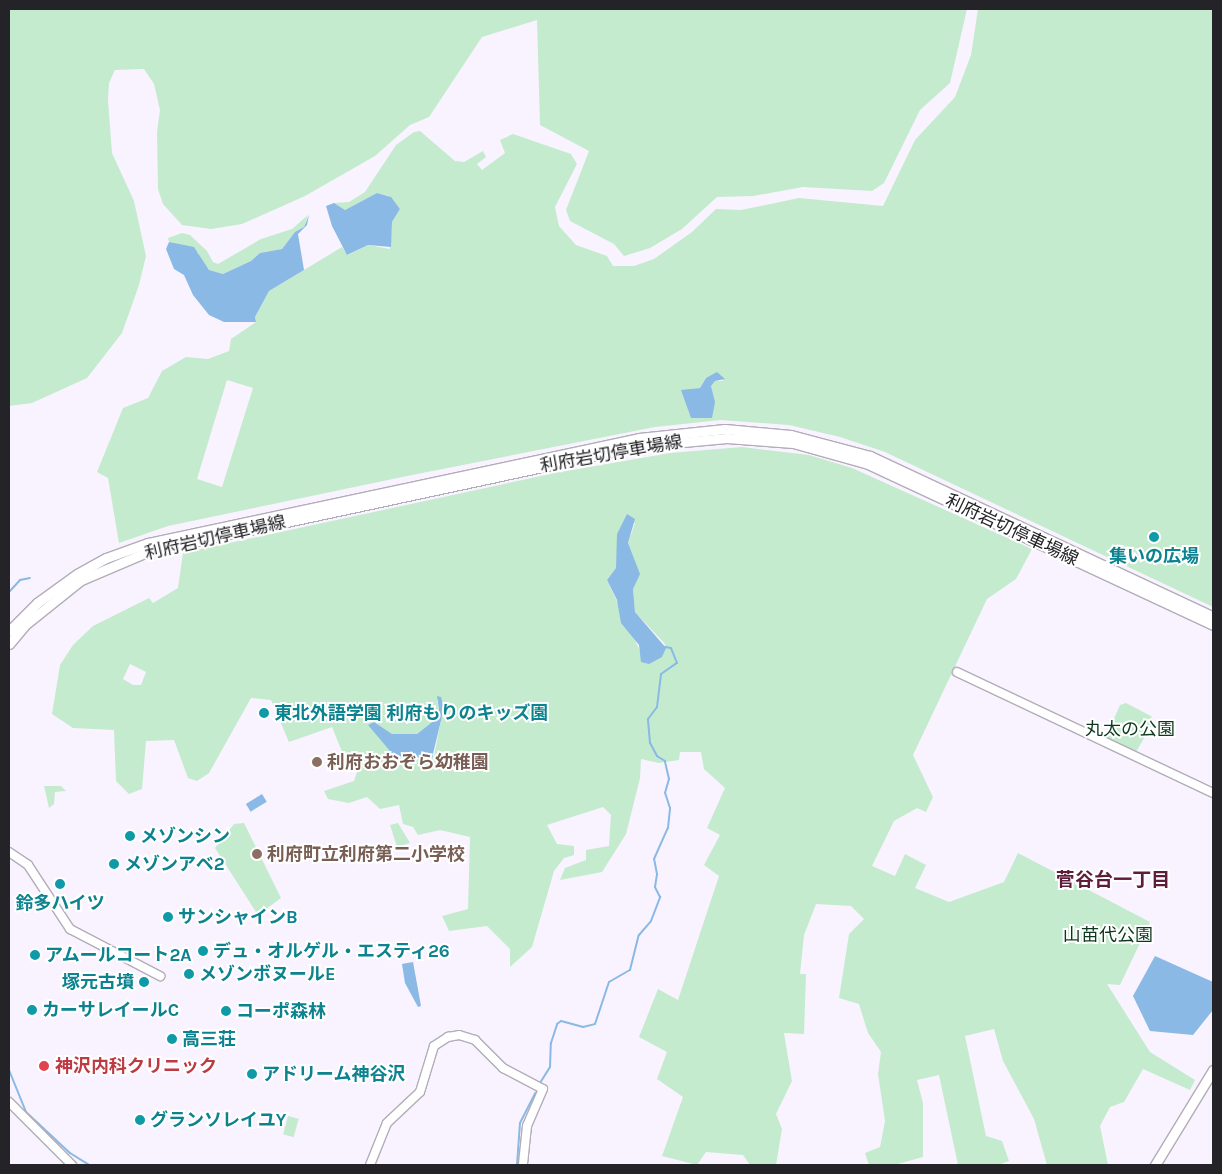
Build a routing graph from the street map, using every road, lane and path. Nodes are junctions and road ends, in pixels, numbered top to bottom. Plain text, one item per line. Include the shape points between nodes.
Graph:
1 (1213, 617) edge
2 (1213, 625) edge
3 (9, 631) edge
4 (9, 644) edge
5 (957, 672) dead end
6 (1213, 793) edge
7 (9, 852) edge
8 (160, 976) dead end
9 (1213, 1070) edge
10 (9, 1102) edge
11 (72, 1165) edge
12 (370, 1165) edge
13 (523, 1165) edge
14 (1155, 1165) edge

1 - 3 main road, 利府岩切停車場線 via 870,456 791,435 725,429 639,438 148,543 106,558 77,574 37,603
2 - 4 main road, 利府岩切停車場線 via 868,464 792,443 727,438 664,442 592,456 147,552 81,580 31,619
5 - 6 street
7 - 8 street via 28,865 70,929
9 - 14 main road
10 - 11 street
12 - 13 street via 387,1123 420,1092 434,1046 448,1037 459,1035 475,1040 503,1068 543,1089 527,1126

